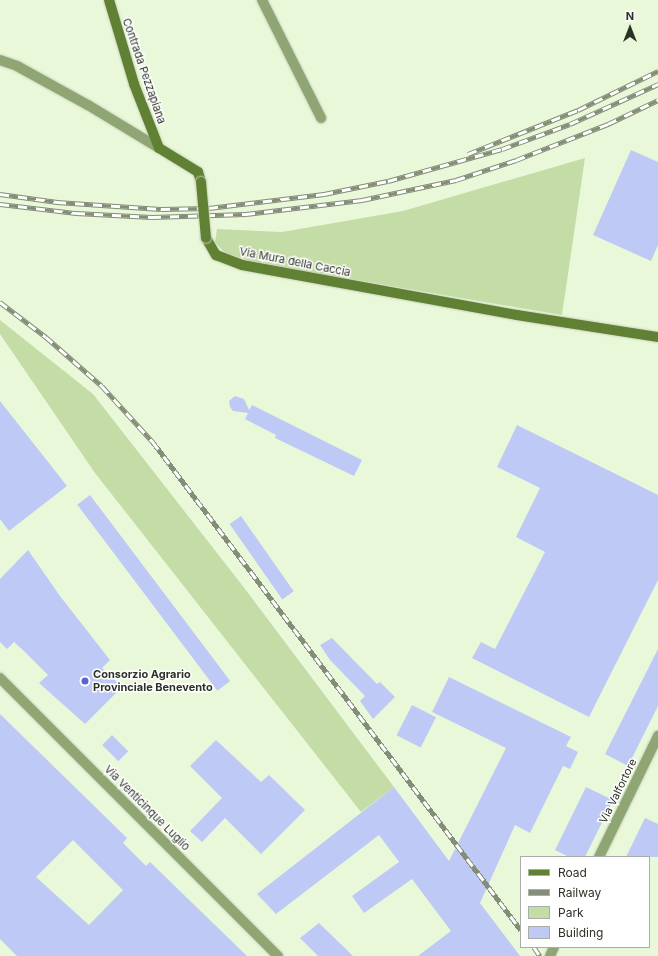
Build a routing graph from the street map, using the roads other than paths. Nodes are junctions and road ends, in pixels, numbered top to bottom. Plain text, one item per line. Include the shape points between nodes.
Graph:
1 (109, 0) edge
2 (262, 0) edge
3 (0, 60) edge
4 (321, 118) dead end
5 (159, 148) junction
6 (656, 337) edge
7 (0, 678) edge
8 (658, 736) edge
9 (599, 856) edge
10 (278, 956) edge

1 - 5 main road, Contrada Pezzapiana via 134,84
2 - 4 street
3 - 5 street, Via Mura della Caccia via 17,66 88,105
5 - 6 main road, Via Mura della Caccia, bridge via 198,172 206,238 216,255 242,265 517,315
7 - 10 street, Via Venticinque Luglio
8 - 9 street, Via Valfortore

